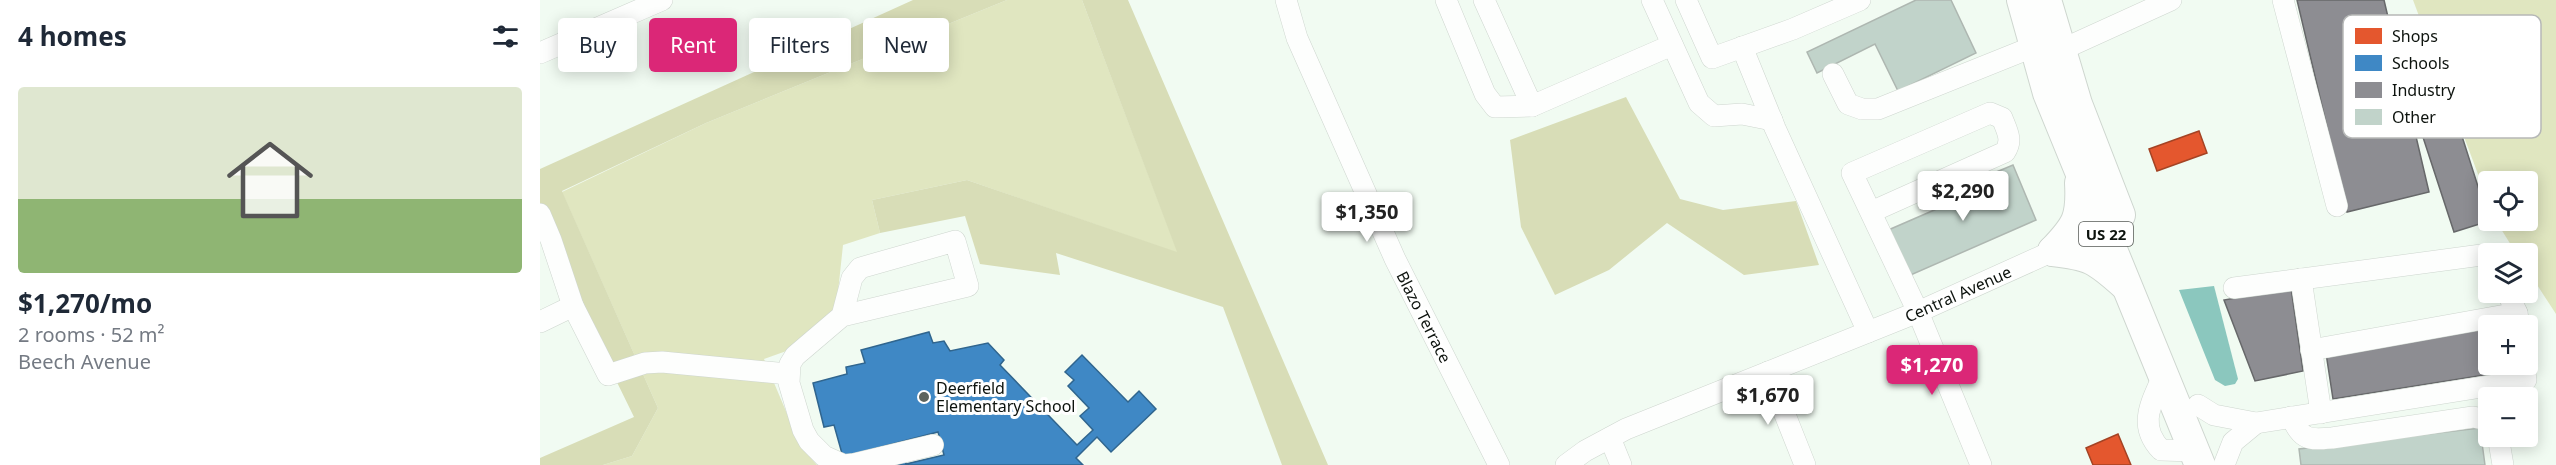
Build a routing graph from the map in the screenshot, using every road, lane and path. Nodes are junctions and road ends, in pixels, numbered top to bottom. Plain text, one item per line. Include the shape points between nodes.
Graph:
1 (662, 0) edge
2 (1286, 0) edge
3 (1446, 0) edge
4 (1484, 0) edge
5 (1652, 0) edge
6 (1686, 0) edge
7 (1860, 0) edge
8 (2022, 0) edge
9 (2046, 0) edge
10 (2172, 0) edge
11 (2283, 0) edge
12 (1672, 45) junction
13 (1742, 47) junction
14 (2048, 48) junction
15 (540, 53) edge
16 (1833, 74) dead end
17 (1532, 106) junction
18 (1772, 120) junction
19 (2080, 171) junction
20 (2337, 206) dead end
21 (1871, 212) junction
22 (540, 214) edge
23 (2053, 251) junction
24 (2478, 255) edge
25 (2301, 279) junction
26 (2127, 286) junction
27 (2234, 288) dead end
28 (573, 306) junction
29 (1918, 312) junction
30 (843, 316) junction
31 (540, 322) edge
32 (2478, 325) edge
33 (1868, 332) junction
34 (2311, 350) junction
35 (1768, 372) junction
36 (788, 374) junction
37 (2525, 375) edge
38 (2198, 405) junction
39 (2320, 412) junction
40 (2291, 417) junction
41 (2478, 418) edge
42 (2256, 423) junction
43 (1610, 438) junction
44 (933, 445) dead end
45 (2500, 447) edge
46 (2197, 458) edge
47 (1499, 465) edge
48 (1566, 465) edge
49 (1621, 465) edge
50 (1805, 465) edge
51 (1981, 465) edge
52 (2223, 465) edge
53 (2503, 465) edge

1 - 15 street
2 - 47 street, Blazo Terrace via 1297,38 1395,259
3 - 17 street via 1485,94 1495,107
4 - 17 street
5 - 12 street
6 - 13 street via 1712,58
7 - 13 street
8 - 14 highway, US 22
9 - 14 highway, US 22
10 - 14 street
11 - 20 street
12 - 17 street
12 - 18 street via 1699,103 1714,116 1742,114
13 - 18 street
14 - 16 street via 1878,109 1848,104
14 - 19 highway, US 22 via 2048,93
14 - 38 highway, US 22 via 2077,104
18 - 33 street
19 - 23 highway via 2080,214 2072,231
19 - 26 highway, US 22
21 - 21 street via 2005,152 2010,138 2002,118 1990,113 1852,173
21 - 29 street
22 - 28 street
23 - 26 highway via 2094,259
23 - 29 street, Central Avenue
24 - 25 street
25 - 27 street
25 - 34 street
26 - 46 highway, US 22
28 - 31 street
28 - 36 street via 608,375 645,363 662,362
29 - 33 street, Central Avenue
29 - 51 street
30 - 30 street via 968,286 955,241 860,268 852,278
30 - 36 street via 795,356
32 - 34 street
33 - 35 street, Central Avenue
34 - 39 street
35 - 43 street, Central Avenue
35 - 50 street
36 - 44 street via 803,430 817,449 834,461 854,464
37 - 39 street via 2526,380
38 - 42 street via 2214,415
38 - 52 highway, US 22
39 - 40 street
40 - 41 street via 2300,434 2312,440
40 - 42 street
42 - 52 street via 2233,442
43 - 48 street, Central Avenue
43 - 49 street
45 - 53 street

